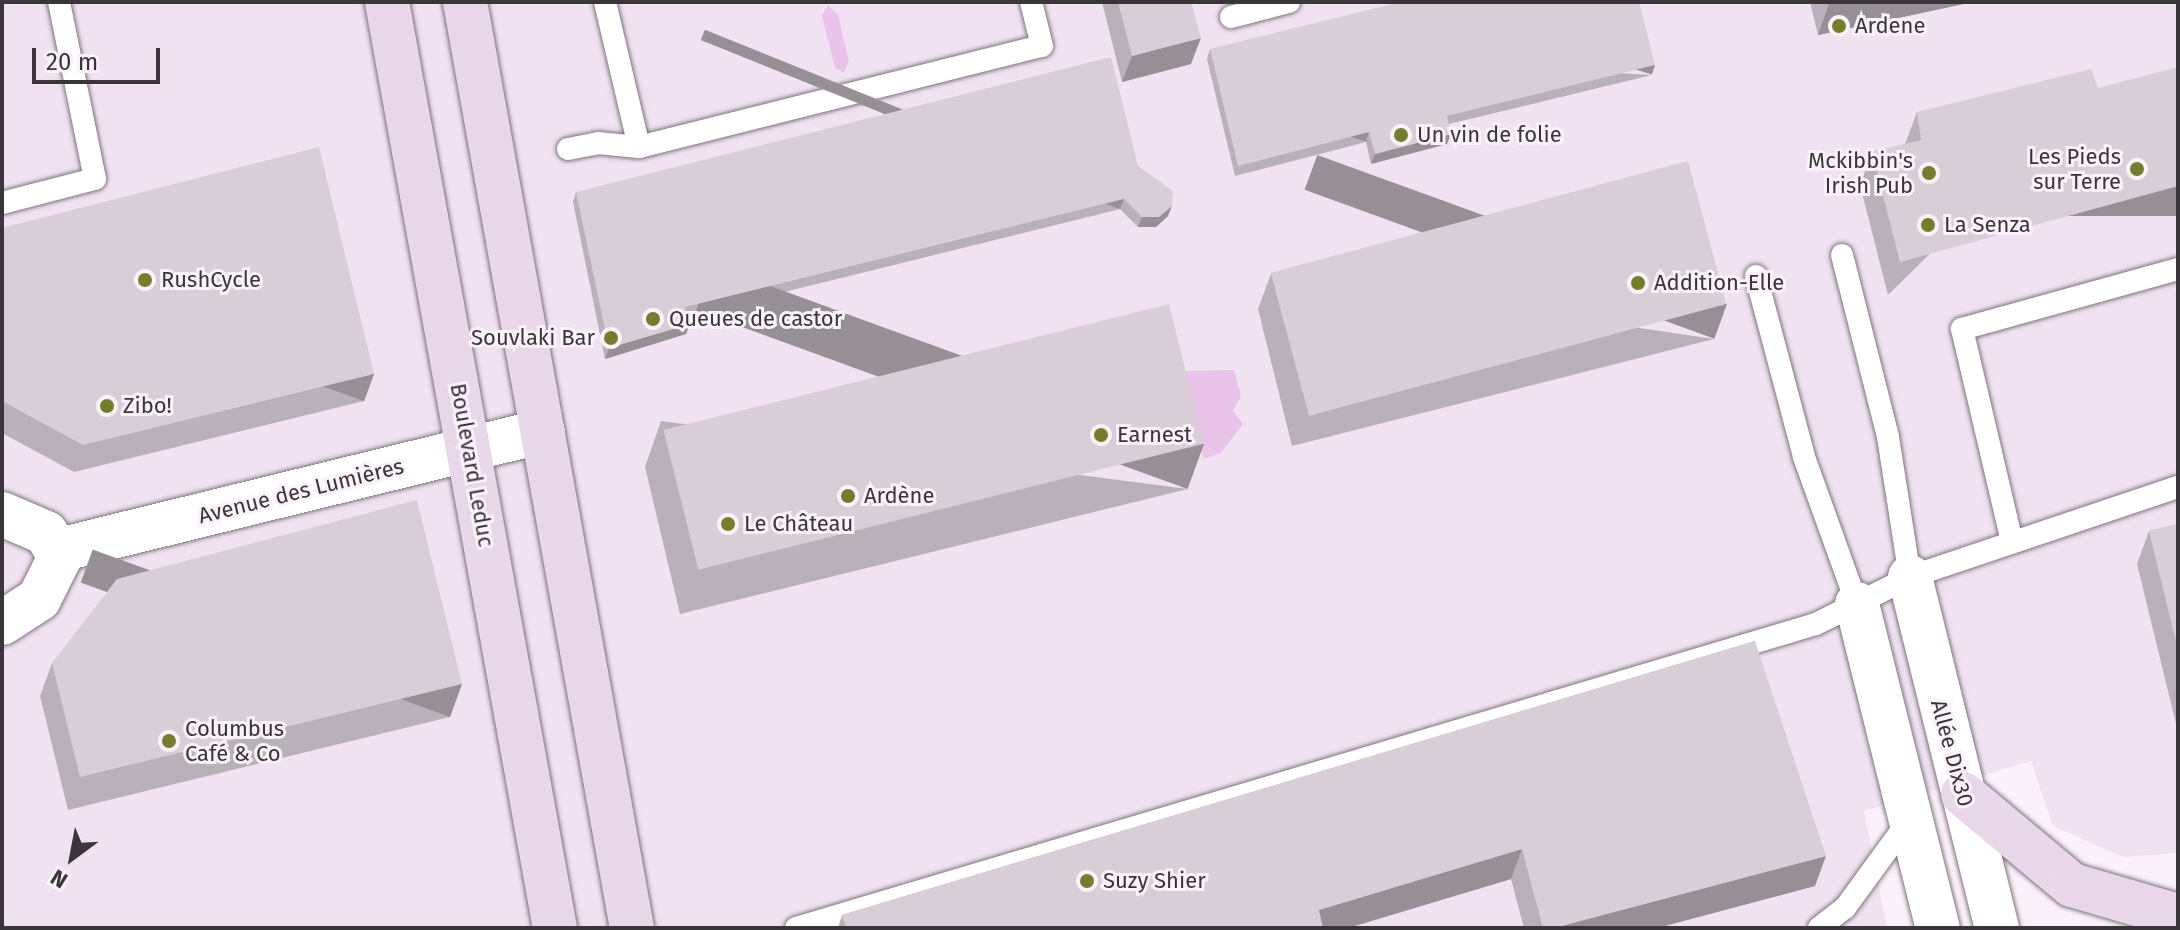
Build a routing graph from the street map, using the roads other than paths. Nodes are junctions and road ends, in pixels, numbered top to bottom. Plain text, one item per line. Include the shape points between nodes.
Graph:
1 (59, 2) edge
2 (387, 2) edge
3 (465, 2) edge
4 (605, 2) edge
5 (1031, 2) edge
6 (1289, 2) edge
7 (1231, 17) dead end
8 (639, 147) junction
9 (568, 149) dead end
10 (2, 203) edge
11 (1842, 255) dead end
12 (2178, 269) edge
13 (1756, 276) dead end
14 (543, 431) junction
15 (469, 449) junction
16 (2178, 487) edge
17 (2, 514) edge
18 (2012, 542) junction
19 (59, 550) junction
20 (1910, 577) junction
21 (1857, 604) junction
22 (2, 623) edge
23 (1963, 794) junction
24 (1910, 819) junction
25 (2178, 916) edge
26 (555, 928) edge
27 (632, 928) edge
28 (796, 928) edge
29 (1819, 928) edge
30 (1938, 928) edge
31 (1997, 928) edge

1 - 10 lane via 95,179
2 - 15 street, Boulevard Leduc
3 - 14 street
4 - 8 lane
5 - 8 lane via 1042,46
6 - 7 lane
8 - 9 lane via 598,143
11 - 20 lane via 1888,437
12 - 18 lane via 1962,329
13 - 21 lane via 1804,457
14 - 15 street, Avenue des Lumières
14 - 27 street
15 - 19 street, Avenue des Lumières
15 - 26 street, Boulevard Leduc
16 - 18 lane
17 - 19 street via 35,525
18 - 20 lane
19 - 22 street via 39,599
20 - 21 lane
20 - 23 street, Allée Dix30
21 - 24 street
21 - 28 lane via 1816,624
23 - 25 street via 2072,885
23 - 31 street, Allée Dix30
24 - 29 lane via 1845,908
24 - 30 street

